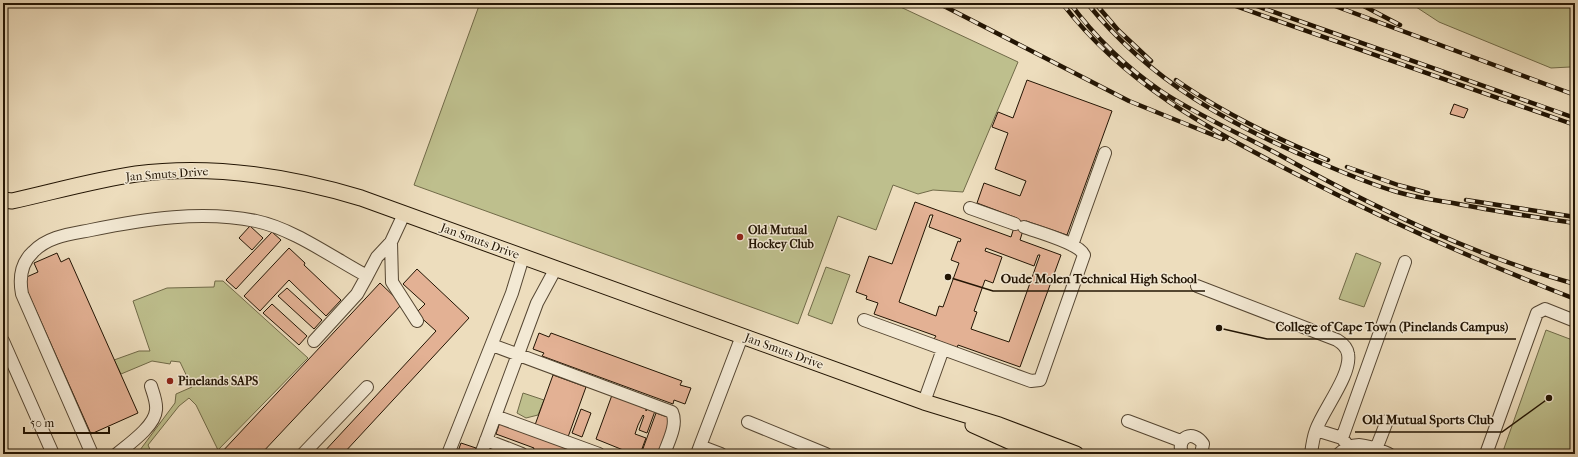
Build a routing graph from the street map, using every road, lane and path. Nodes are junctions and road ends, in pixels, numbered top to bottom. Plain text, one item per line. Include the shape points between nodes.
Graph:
1 (1105, 153) dead end
2 (6, 204) edge
3 (970, 208) dead end
4 (404, 214) junction
5 (391, 242) junction
6 (1072, 245) junction
7 (523, 256) junction
8 (1405, 262) dead end
9 (556, 268) junction
10 (367, 276) junction
11 (1197, 286) dead end
12 (864, 320) dead end
13 (417, 321) dead end
14 (1575, 321) edge
15 (742, 336) junction
16 (3, 341) edge
17 (314, 342) dead end
18 (492, 345) junction
19 (943, 349) junction
20 (519, 355) junction
21 (7, 360) edge
22 (151, 386) dead end
23 (367, 387) dead end
24 (928, 404) junction
25 (495, 416) junction
26 (748, 422) dead end
27 (1128, 422) dead end
28 (1387, 422) dead end
29 (1316, 430) junction
30 (486, 440) junction
31 (1181, 441) junction
32 (1343, 446) edge
33 (1376, 449) junction
34 (698, 450) edge
35 (1206, 453) edge
36 (53, 454) edge
37 (92, 454) edge
38 (117, 454) edge
39 (303, 454) edge
40 (448, 454) edge
41 (481, 454) edge
42 (522, 454) edge
43 (599, 454) edge
44 (664, 454) edge
45 (721, 454) edge
46 (826, 454) edge
47 (1038, 454) edge
48 (1076, 454) edge
49 (1182, 454) edge
50 (1311, 454) edge
51 (1389, 454) edge
52 (1486, 454) edge

1 - 6 street
2 - 4 main road, Jan Smuts Drive via 138,174 218,171 305,182
3 - 6 street
4 - 5 street
4 - 7 main road, Jan Smuts Drive
5 - 10 street via 377,258
5 - 13 street via 392,282
6 - 19 street via 1082,251 1084,259 1040,380 1031,381
7 - 9 main road, Jan Smuts Drive
7 - 18 street
8 - 32 street
9 - 15 main road, Jan Smuts Drive
9 - 20 street via 537,303
10 - 17 street via 357,294
10 - 37 street via 275,227 232,218 170,217 135,221 61,236 44,243 24,264 20,278 22,294
11 - 29 street via 1337,340 1344,345 1348,353 1344,374
12 - 19 street
14 - 52 street via 1545,309 1537,313
15 - 24 main road, Jan Smuts Drive
15 - 34 street
16 - 21 street
18 - 20 street
18 - 40 street
19 - 24 street
20 - 25 street
20 - 44 street via 672,412 674,424
21 - 36 street
22 - 38 street via 156,405 150,425
23 - 39 street
24 - 47 main road, Jan Smuts Drive
24 - 48 main road, Jan Smuts Drive via 999,425
25 - 30 street
25 - 43 street
26 - 46 street
27 - 31 street
28 - 33 street
29 - 32 street
29 - 50 street
30 - 41 street
30 - 42 street
31 - 35 street via 1186,437 1199,438
31 - 49 street
32 - 33 street via 1360,444
33 - 51 street
34 - 45 street

